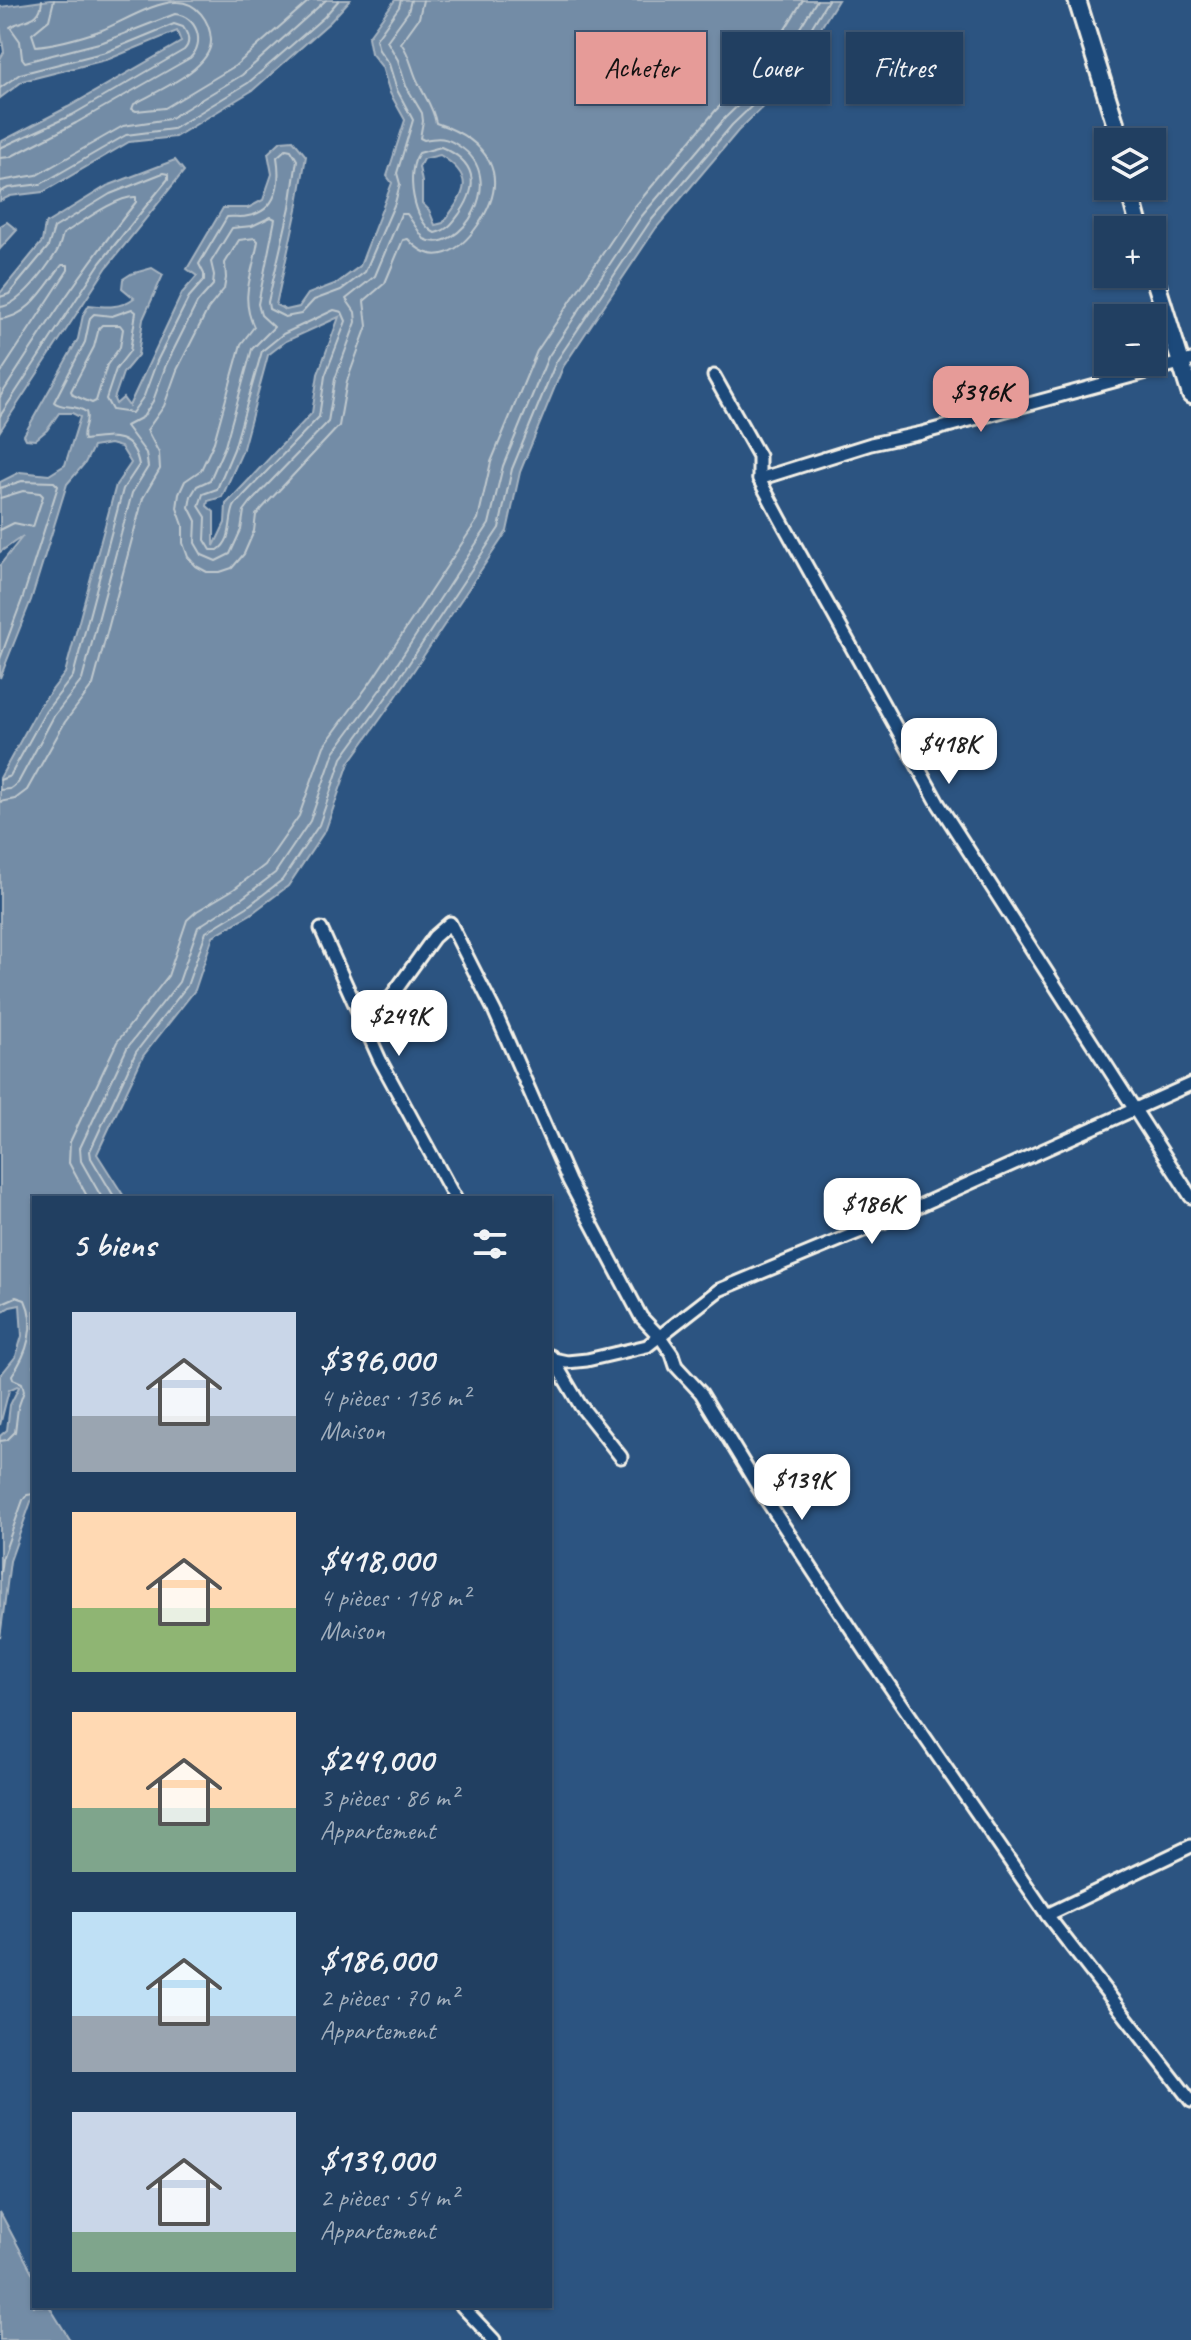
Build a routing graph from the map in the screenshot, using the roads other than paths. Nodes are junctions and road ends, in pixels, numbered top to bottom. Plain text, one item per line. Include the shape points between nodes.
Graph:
1 (1077, 0) edge
2 (1117, 128) edge
3 (1159, 288) edge
4 (1186, 362) edge
5 (714, 376) dead end
6 (1191, 395) edge
7 (759, 479) junction
8 (321, 929) dead end
9 (367, 1030) junction
10 (1191, 1084) edge
11 (1134, 1110) junction
12 (454, 1196) edge
13 (1191, 1197) edge
14 (661, 1338) junction
15 (552, 1357) edge
16 (552, 1359) edge
17 (621, 1457) dead end
18 (1191, 1846) edge
19 (1047, 1915) junction
20 (1191, 2101) edge
21 (464, 2308) edge
22 (494, 2340) edge

1 - 2 street
3 - 4 street
4 - 6 street
4 - 7 street via 895,437
5 - 7 street via 759,456
7 - 11 street via 938,803
8 - 9 street
9 - 12 street
9 - 14 street via 434,937 450,923 571,1185 639,1313
10 - 11 street
11 - 13 street
11 - 14 street via 719,1290
14 - 15 street via 601,1358 572,1362
14 - 19 street
16 - 17 street
18 - 19 street
19 - 20 street
21 - 22 street

